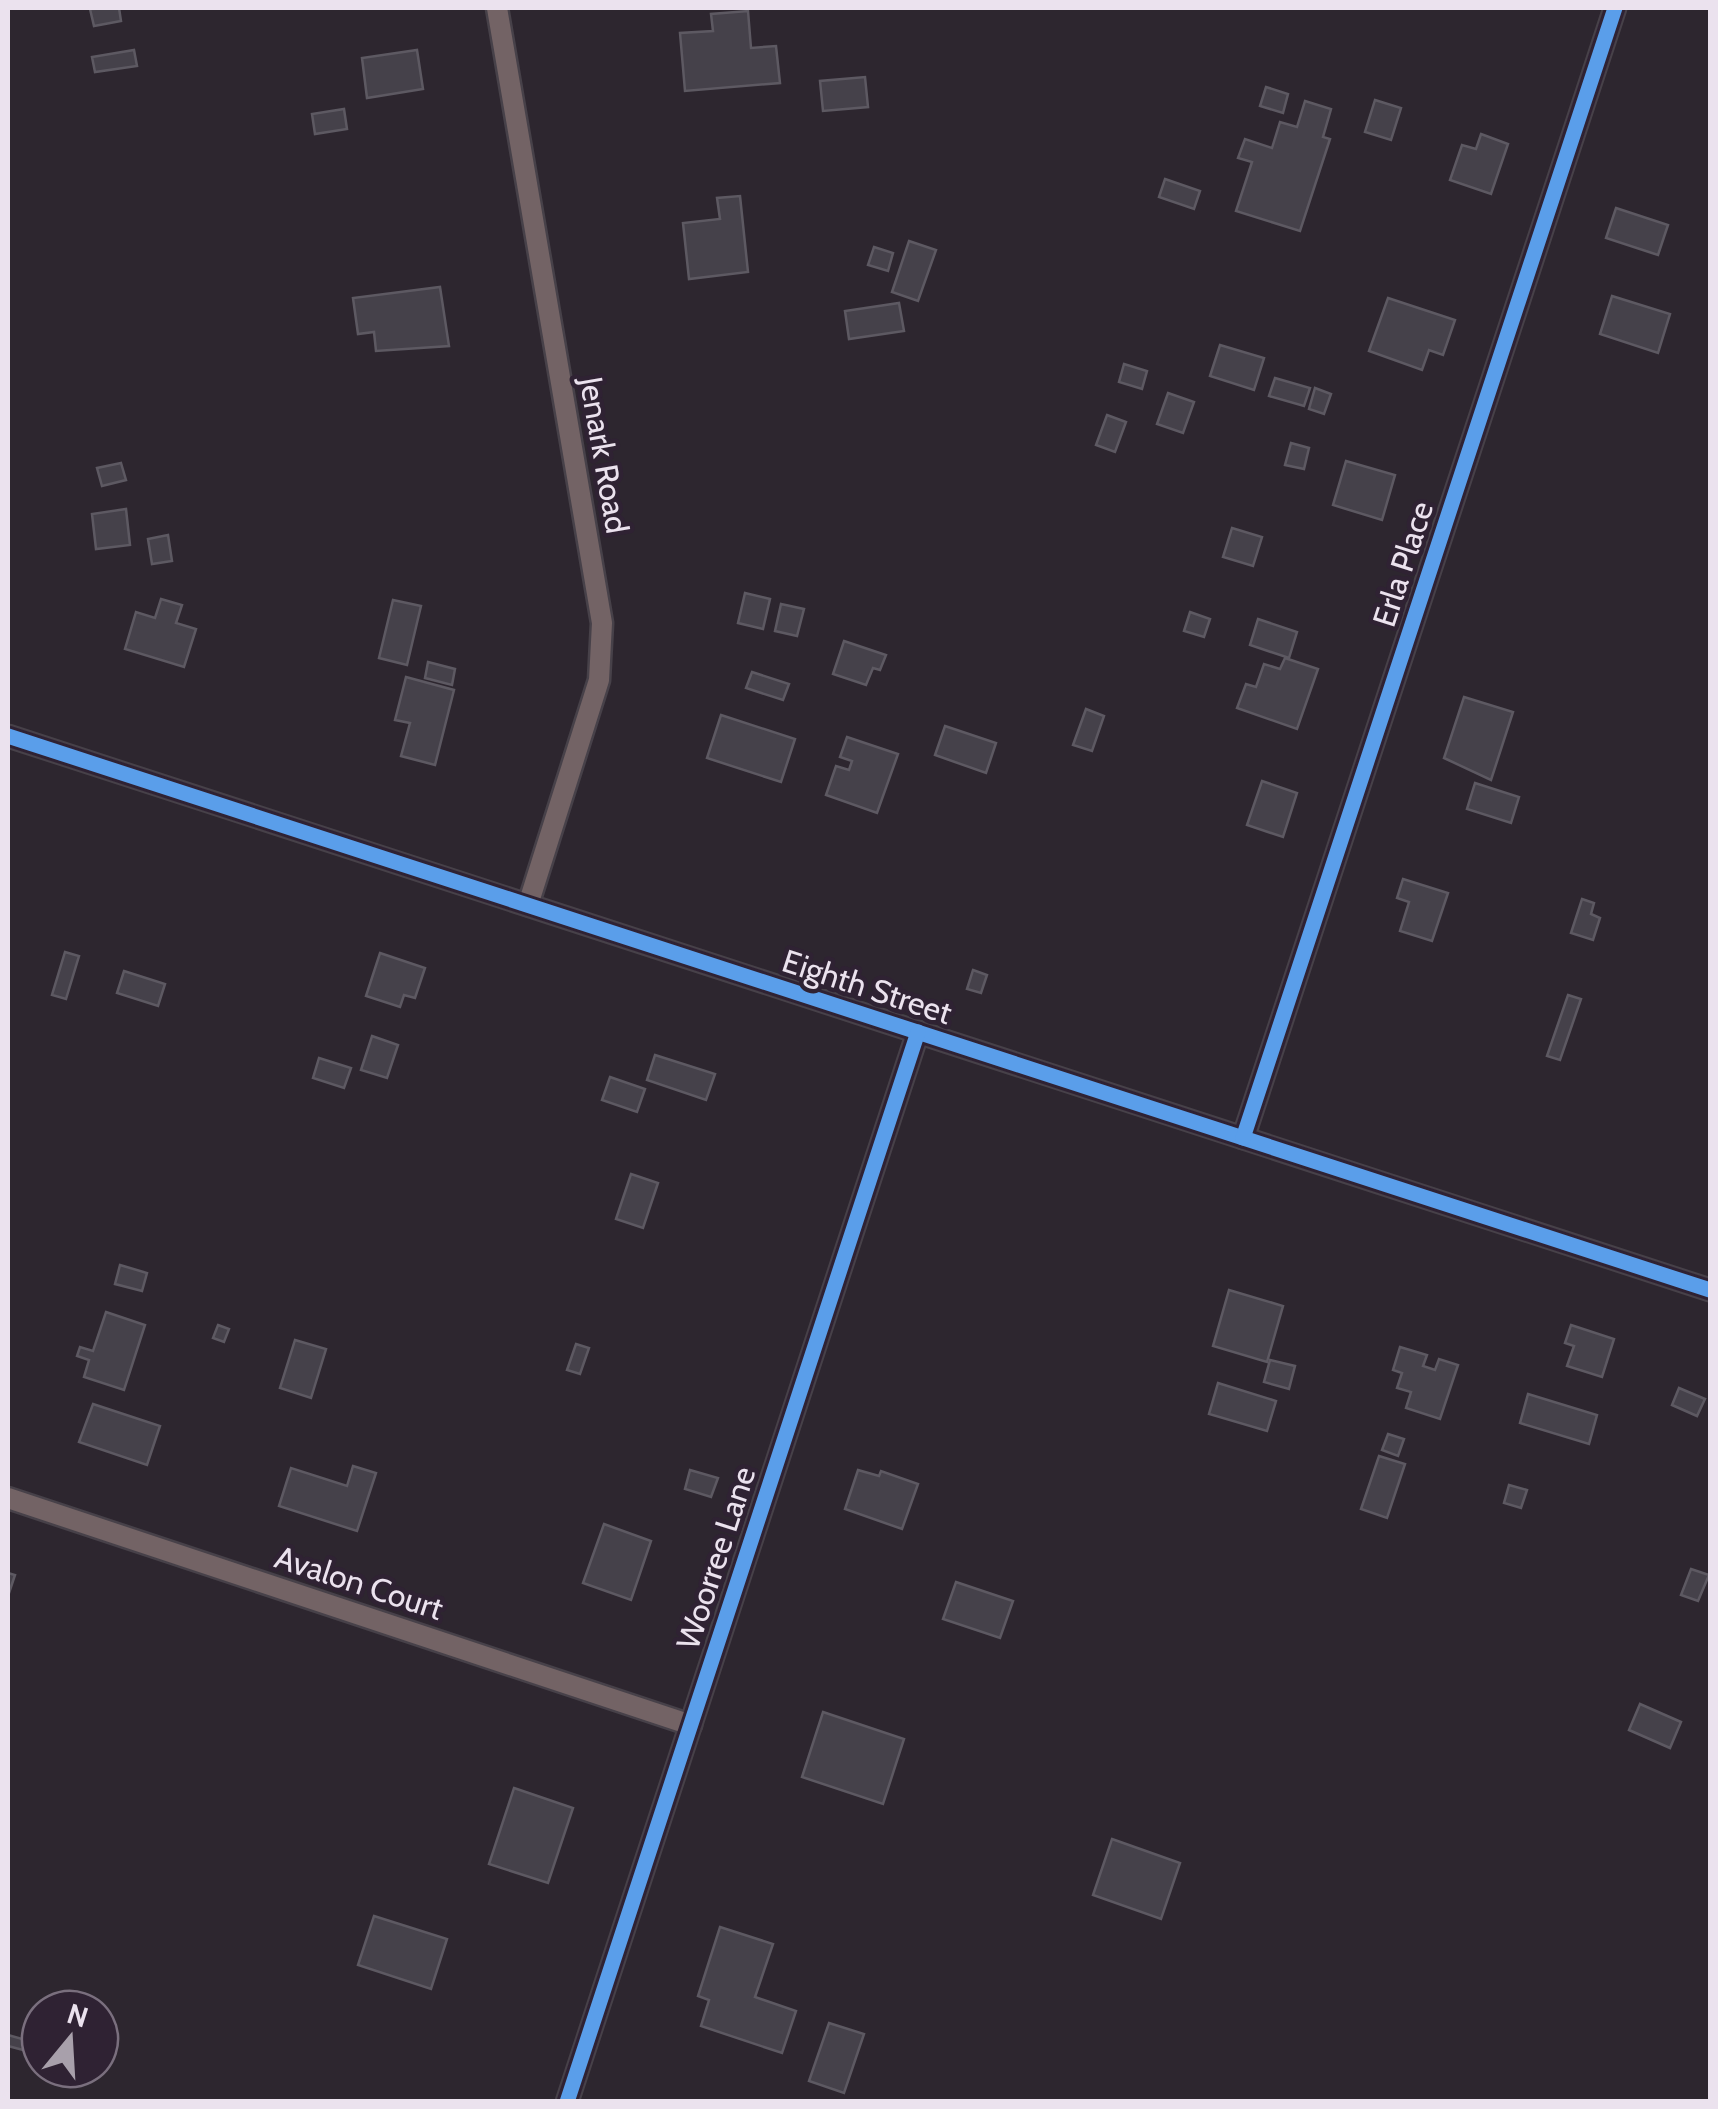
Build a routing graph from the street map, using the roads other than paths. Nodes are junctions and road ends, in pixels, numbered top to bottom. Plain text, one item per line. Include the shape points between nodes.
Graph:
1 (497, 8) edge
2 (1615, 8) edge
3 (8, 736) edge
4 (528, 905) junction
5 (918, 1032) junction
6 (1243, 1138) junction
7 (1710, 1290) edge
8 (8, 1498) edge
9 (691, 1724) junction
10 (568, 2102) edge

1 - 4 street, Jenark Road via 602,623 599,680
2 - 6 street, Erla Place
3 - 4 street, Eighth Street
4 - 5 street, Eighth Street
5 - 6 street, Eighth Street
5 - 9 street, Woorree Lane
6 - 7 street, Eighth Street
8 - 9 street, Avalon Court
9 - 10 street, Woorree Lane

